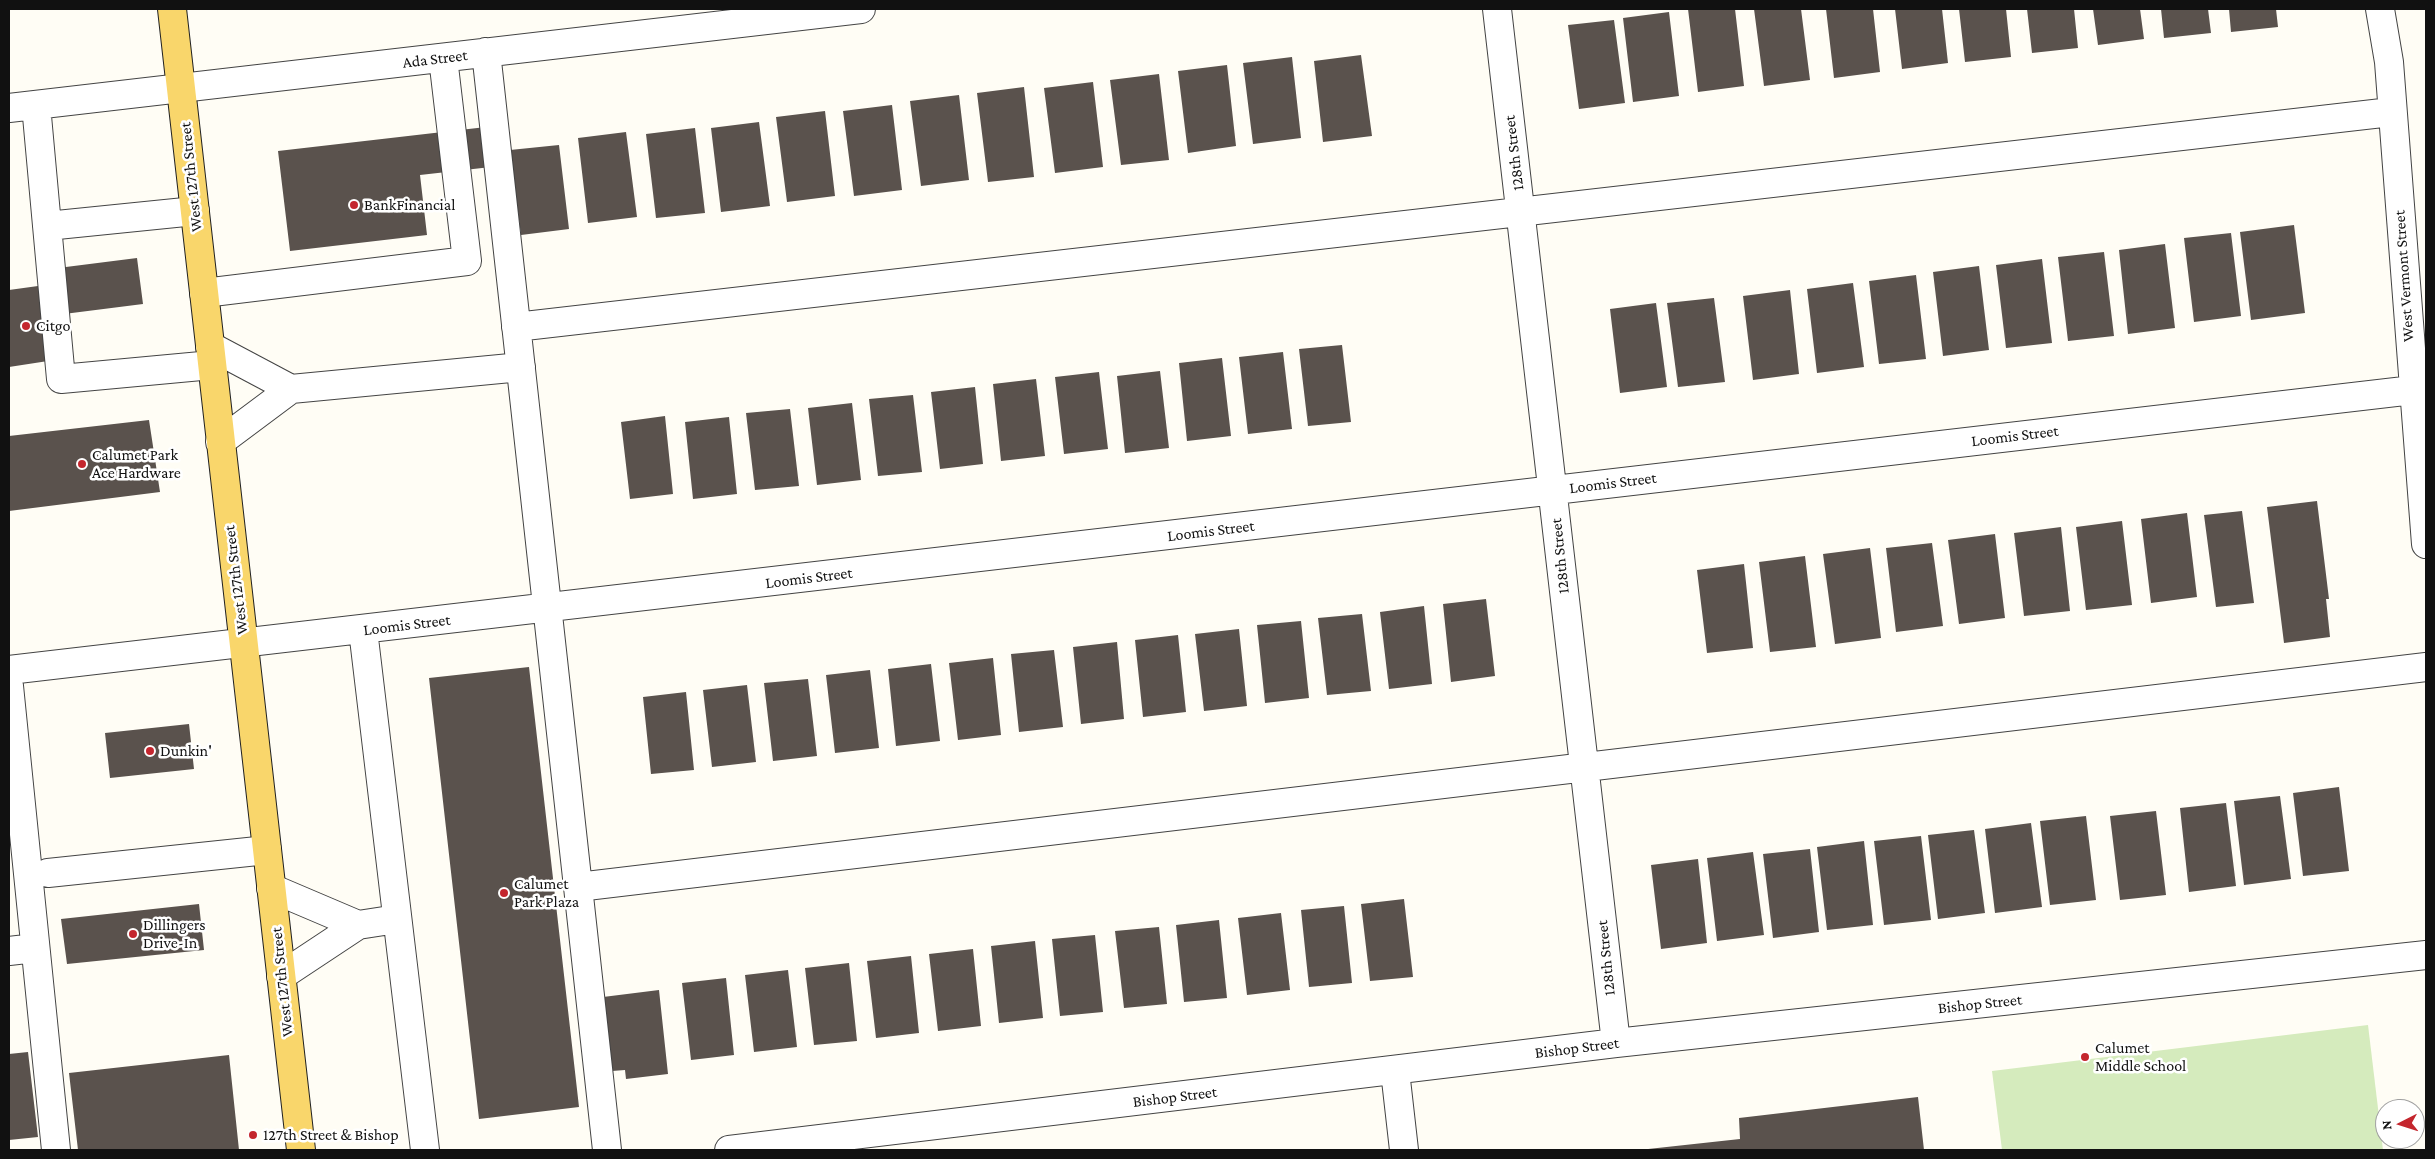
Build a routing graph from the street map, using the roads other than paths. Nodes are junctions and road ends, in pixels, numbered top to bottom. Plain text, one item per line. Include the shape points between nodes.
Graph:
1 (172, 9) edge
2 (860, 9) edge
3 (1497, 9) edge
4 (2380, 9) edge
5 (486, 52) junction
6 (443, 58) junction
7 (181, 88) junction
8 (36, 105) junction
9 (9, 108) edge
10 (2391, 112) junction
11 (195, 211) junction
12 (1521, 213) junction
13 (47, 226) junction
14 (204, 292) junction
15 (516, 327) junction
16 (211, 356) junction
17 (521, 367) junction
18 (291, 389) junction
19 (2413, 390) junction
20 (220, 442) junction
21 (1552, 491) junction
22 (2426, 544) edge
23 (547, 609) junction
24 (363, 630) junction
25 (244, 644) junction
26 (2426, 667) edge
27 (9, 670) edge
28 (9, 686) edge
29 (1584, 768) junction
30 (267, 850) junction
31 (48, 873) dead end
32 (578, 887) junction
33 (271, 888) junction
34 (397, 919) junction
35 (358, 925) junction
36 (22, 949) edge
37 (2426, 955) edge
38 (281, 976) junction
39 (1616, 1043) junction
40 (1395, 1071) junction
41 (56, 1150) edge
42 (301, 1150) edge
43 (424, 1150) edge
44 (607, 1150) edge
45 (729, 1150) edge
46 (1404, 1150) edge

1 - 7 main road, West 127th Street
2 - 5 street, Ada Street
3 - 12 street, 128th Street
4 - 10 street, West Vermont Street via 2389,62
5 - 6 street, Ada Street
5 - 15 street
6 - 7 street, Ada Street
6 - 14 street via 467,261
7 - 8 street, Ada Street
7 - 11 main road, West 127th Street
8 - 9 street, Ada Street
8 - 13 street
10 - 12 street
10 - 19 street, West Vermont Street
11 - 13 street
11 - 14 main road, West 127th Street
12 - 15 street
12 - 21 street, 128th Street
13 - 16 street via 62,380
14 - 16 main road, West 127th Street
15 - 17 street
16 - 18 street
16 - 20 main road, West 127th Street
17 - 18 street
17 - 23 street
18 - 20 street
19 - 21 street, Loomis Street
19 - 22 street, West Vermont Street
20 - 25 main road, West 127th Street
21 - 23 street, Loomis Street
21 - 29 street, 128th Street
23 - 24 street, Loomis Street
23 - 32 street
24 - 25 street, Loomis Street
24 - 34 street
25 - 27 street, Loomis Street
25 - 30 main road, West 127th Street
26 - 29 street
28 - 36 street
29 - 32 street
29 - 39 street, 128th Street
30 - 31 street
30 - 33 main road, West 127th Street
32 - 44 street
33 - 35 street
33 - 38 main road, West 127th Street
34 - 35 street
34 - 43 street
35 - 38 street
36 - 41 street
37 - 39 street, Bishop Street
38 - 42 main road, West 127th Street
39 - 40 street, Bishop Street
40 - 45 street, Bishop Street
40 - 46 street

